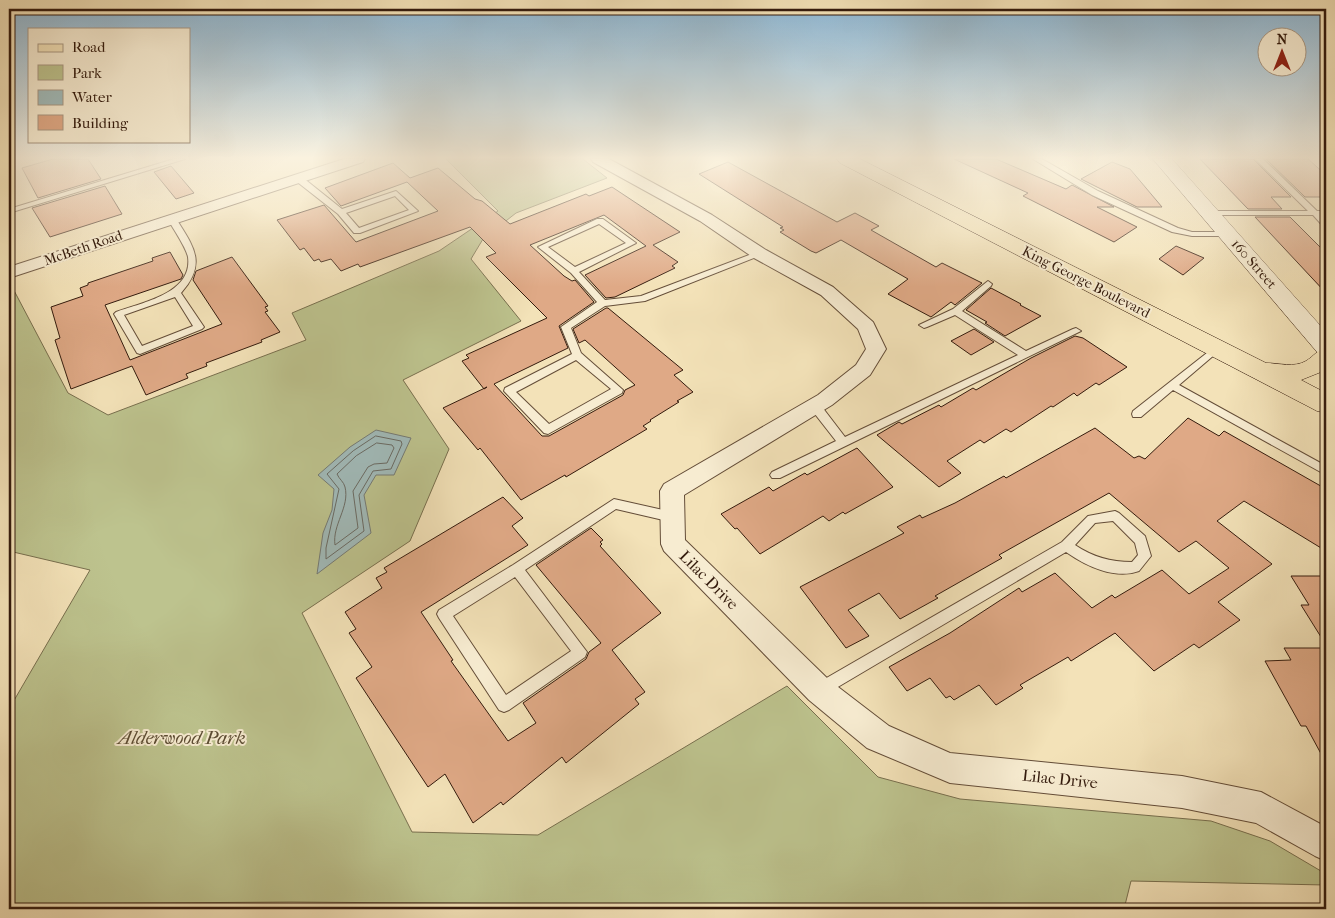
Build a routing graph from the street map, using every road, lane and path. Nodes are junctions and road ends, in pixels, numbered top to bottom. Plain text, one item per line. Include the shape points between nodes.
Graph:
1 (39, 202) edge
2 (225, 202) edge
3 (328, 202) edge
4 (370, 202) edge
5 (405, 202) edge
6 (676, 202) edge
7 (930, 202) edge
8 (1114, 202) edge
9 (1199, 202) edge
10 (1303, 202) edge
11 (9, 211) edge
12 (341, 212) junction
13 (1209, 213) junction
14 (1315, 213) junction
15 (1326, 213) edge
16 (172, 218) junction
17 (1326, 224) edge
18 (1227, 234) junction
19 (760, 254) junction
20 (574, 271) junction
21 (9, 273) edge
22 (988, 284) dead end
23 (176, 292) junction
24 (603, 303) junction
25 (956, 311) junction
26 (924, 325) dead end
27 (1076, 331) dead end
28 (1216, 348) junction
29 (1325, 350) edge
30 (577, 354) junction
31 (1026, 355) junction
32 (1259, 370) junction
33 (1172, 386) junction
34 (1326, 404) edge
35 (815, 406) junction
36 (1137, 414) dead end
37 (843, 443) junction
38 (1326, 471) edge
39 (776, 475) dead end
40 (672, 517) junction
41 (1066, 546) junction
42 (516, 569) junction
43 (819, 690) junction
44 (1326, 845) edge

1 - 11 lane
2 - 16 street, McBeth Road
3 - 12 lane
4 - 12 lane
5 - 12 lane via 414,211 357,231
6 - 19 street, Lilac Drive
7 - 28 main road, King George Boulevard
8 - 18 lane via 1175,230 1192,234
9 - 13 street, 160 Street
10 - 14 lane
13 - 14 lane
13 - 18 street, 160 Street
14 - 15 lane
14 - 17 lane
16 - 21 street, McBeth Road
16 - 23 lane via 194,261 193,269
18 - 29 street, 160 Street
19 - 24 lane via 642,299
19 - 35 street, Lilac Drive via 827,290 866,326 876,349 863,370
20 - 20 lane via 615,251 632,243 600,221 542,247
20 - 24 lane
22 - 25 lane
23 - 23 lane via 119,314 140,351 200,327
24 - 30 lane via 566,327
25 - 26 lane
25 - 31 lane
27 - 31 lane
28 - 32 main road, King George Boulevard
28 - 33 lane
29 - 32 main road via 1322,364 1295,373
30 - 30 lane via 509,391 548,430 618,390
31 - 37 lane
32 - 34 main road, King George Boulevard
33 - 36 lane
33 - 38 lane
35 - 37 lane
35 - 40 street, Lilac Drive via 672,491
37 - 39 lane
40 - 42 lane via 614,504
40 - 43 street, Lilac Drive via 673,544
41 - 41 lane via 1088,560 1114,568 1135,566 1145,556 1141,540 1115,516 1092,519
41 - 43 lane
42 - 42 lane via 580,652 504,705 444,614
43 - 44 street, Lilac Drive via 878,737 950,768 1182,792 1261,808

